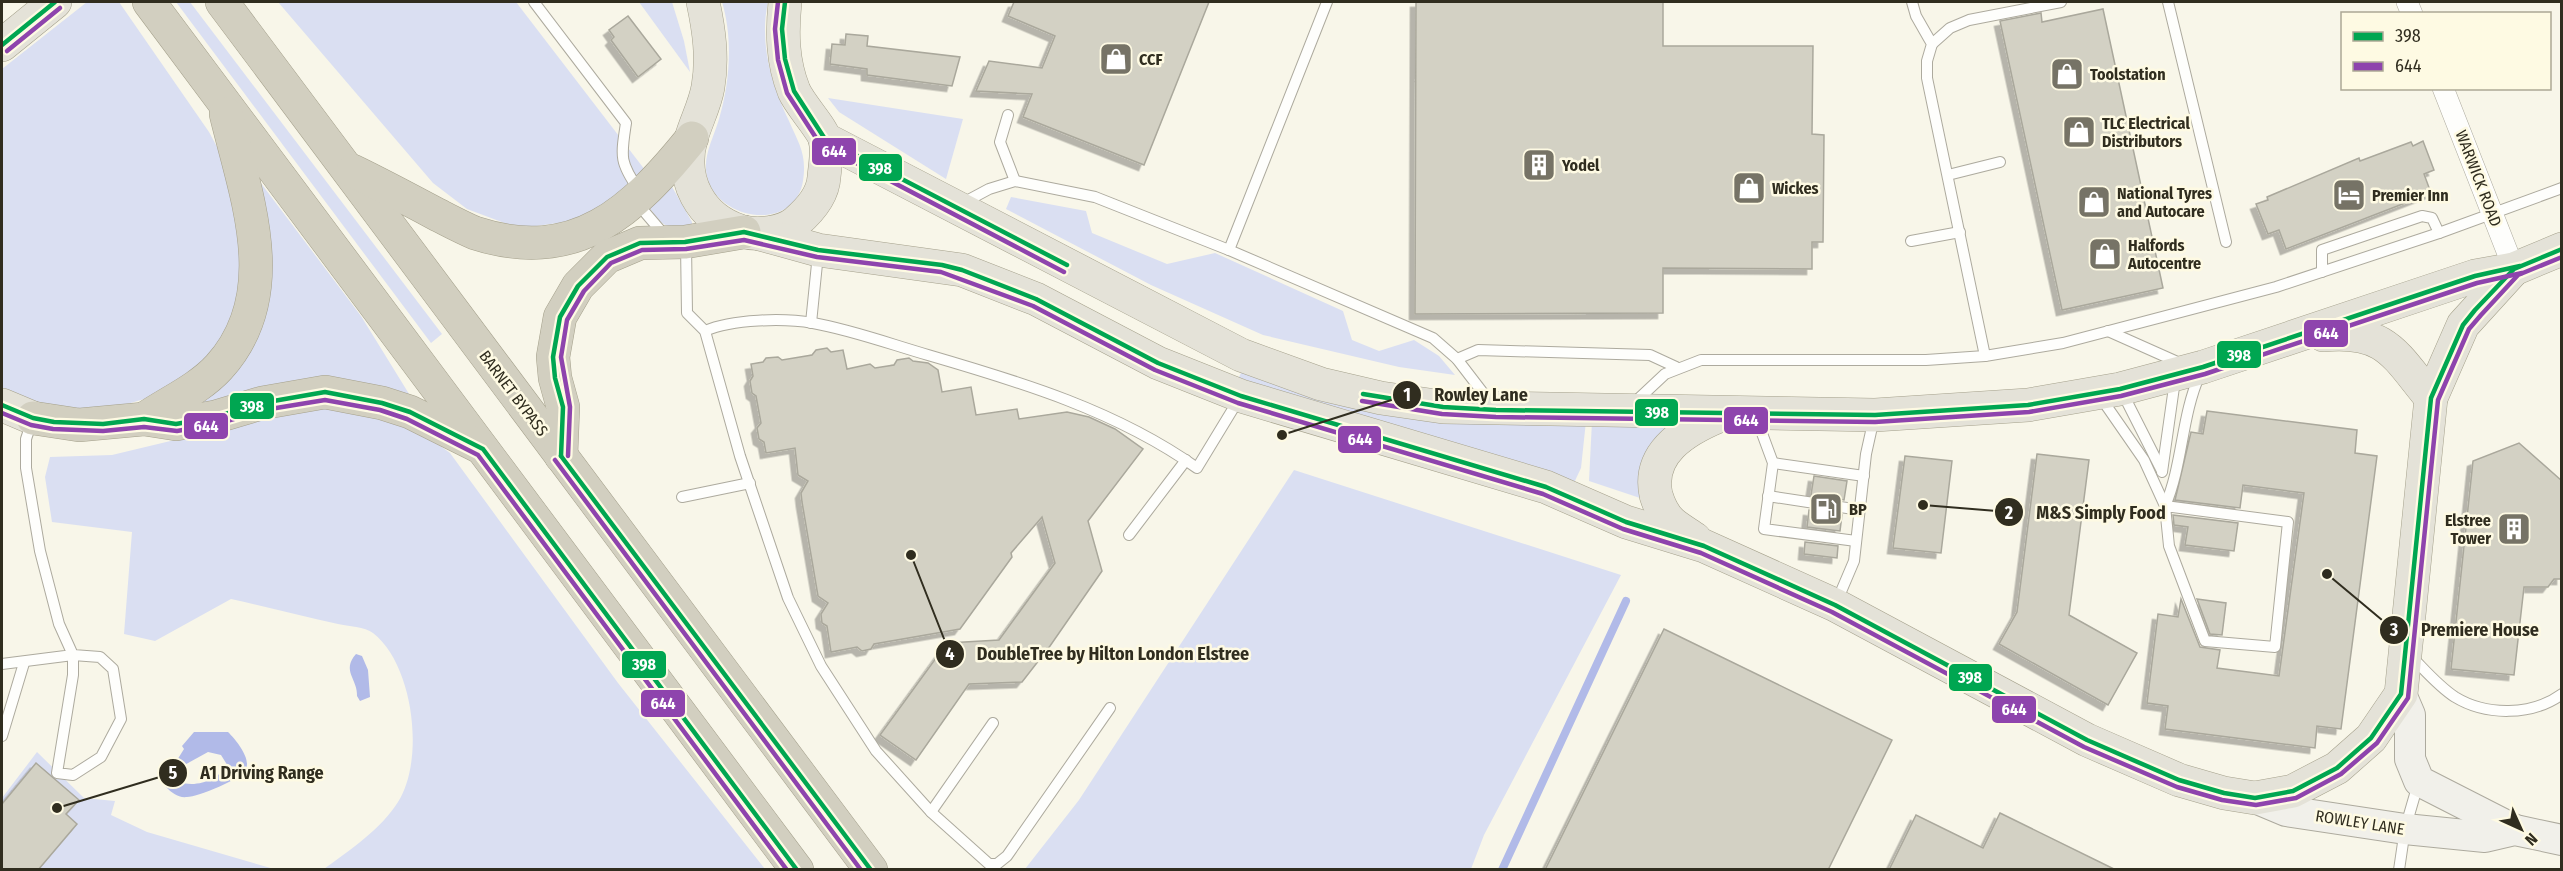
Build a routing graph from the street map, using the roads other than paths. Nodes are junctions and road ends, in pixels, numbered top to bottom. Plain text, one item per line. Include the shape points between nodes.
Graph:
1 (149, 2) edge
2 (222, 2) edge
3 (534, 2) edge
4 (703, 2) edge
5 (785, 2) edge
6 (1327, 2) edge
7 (1912, 2) edge
8 (2061, 2) edge
9 (2168, 2) edge
10 (53, 3) edge
11 (2, 45) edge
12 (1932, 45) junction
13 (2444, 90) edge
14 (222, 98) junction
15 (1008, 115) dead end
16 (692, 138) junction
17 (825, 139) junction
18 (2000, 162) dead end
19 (346, 167) junction
20 (1948, 175) junction
21 (1015, 180) junction
22 (2562, 188) edge
23 (638, 198) junction
24 (955, 207) junction
25 (2494, 214) junction
26 (1960, 232) junction
27 (752, 233) junction
28 (2439, 233) junction
29 (1911, 241) dead end
30 (678, 242) junction
31 (2226, 242) dead end
32 (2562, 249) edge
33 (819, 250) junction
34 (1229, 250) junction
35 (2514, 269) junction
36 (2322, 272) junction
37 (811, 323) junction
38 (705, 330) junction
39 (2108, 331) junction
40 (2295, 338) junction
41 (1985, 356) junction
42 (1457, 359) junction
43 (1676, 367) junction
44 (2191, 370) junction
45 (2109, 391) junction
46 (1241, 396) junction
47 (2432, 398) junction
48 (2, 405) edge
49 (1497, 410) junction
50 (1624, 412) junction
51 (1741, 414) junction
52 (1875, 415) junction
53 (33, 418) junction
54 (144, 419) junction
55 (483, 448) junction
56 (561, 456) junction
57 (1186, 460) junction
58 (1773, 463) junction
59 (1864, 476) junction
60 (750, 483) junction
61 (1768, 496) junction
62 (682, 497) dead end
63 (2165, 506) junction
64 (1860, 510) junction
65 (1129, 535) dead end
66 (1856, 541) junction
67 (1704, 546) junction
68 (1835, 605) junction
69 (2406, 650) junction
70 (73, 655) junction
71 (24, 663) junction
72 (2, 664) edge
73 (2401, 694) junction
74 (2562, 694) edge
75 (1110, 708) dead end
76 (993, 723) dead end
77 (2, 736) edge
78 (2419, 781) junction
79 (2255, 798) junction
80 (932, 812) junction
81 (2406, 829) junction
82 (2515, 830) junction
83 (2562, 840) edge
84 (798, 870) edge
85 (871, 870) edge
86 (2399, 870) edge

1 - 14 highway
2 - 19 highway, BARNET BYPASS
3 - 23 lane via 626,123 624,169
4 - 16 main road, ROWLEY LANE via 710,42 708,88
5 - 17 main road via 785,59 794,91
6 - 34 lane
7 - 12 lane
8 - 12 lane via 1969,21 1950,28
9 - 31 lane
10 - 11 main road
12 - 20 lane via 1927,78
13 - 25 street, WARWICK ROAD
14 - 54 highway via 253,224 256,287 252,304 238,340 219,367 196,387
14 - 55 highway
15 - 21 lane via 1000,142
16 - 23 highway
16 - 27 main road, ROWLEY LANE via 687,159 695,195 706,212 722,224
17 - 24 main road
17 - 27 main road via 824,180 810,211 791,226
18 - 20 lane
19 - 23 highway via 473,232 497,239 560,240 591,231
19 - 56 highway, BARNET BYPASS
20 - 26 lane
21 - 24 lane
21 - 34 lane via 1095,197
22 - 25 lane
23 - 30 lane
24 - 49 main road via 1241,355 1284,372 1381,398
25 - 28 lane
25 - 35 street, WARWICK ROAD
26 - 29 lane
26 - 41 lane
27 - 30 highway
27 - 33 main road, ROWLEY LANE
28 - 36 lane
28 - 36 lane via 2432,218 2422,216 2322,250
30 - 38 lane via 687,313
30 - 56 highway via 640,243 608,257 578,286 564,309 553,357 563,407
32 - 35 main road
33 - 37 lane
33 - 46 main road, ROWLEY LANE via 962,270 1036,298 1158,363
34 - 42 lane via 1433,338
35 - 40 main road via 2475,276
35 - 47 main road via 2463,325
36 - 39 lane
37 - 38 lane via 742,321
37 - 57 lane via 998,375 1087,407
38 - 60 lane
39 - 41 lane
39 - 44 lane
40 - 44 main road
40 - 47 main road via 2341,334 2376,340 2406,364
41 - 43 lane via 1926,360 1701,360
42 - 43 lane via 1478,350 1650,355
42 - 49 lane
43 - 50 lane
44 - 45 main road
44 - 45 lane via 2162,472
44 - 63 lane via 2175,484
45 - 52 main road via 2000,409
45 - 63 lane via 2117,418 2144,460
46 - 57 lane via 1197,468
46 - 67 main road, ROWLEY LANE via 1546,487 1626,522
47 - 69 main road
48 - 53 main road
49 - 50 main road
50 - 51 main road
51 - 52 main road
51 - 58 lane
51 - 67 main road via 1696,426 1677,438 1659,459 1654,482 1659,505 1671,522
52 - 59 lane
53 - 54 highway via 79,424
53 - 70 lane via 26,439 26,468 58,624
54 - 55 highway via 176,424 325,392 382,402
55 - 84 highway
56 - 85 highway, BARNET BYPASS
57 - 65 lane
58 - 59 lane
58 - 61 lane
59 - 64 lane
60 - 62 lane
60 - 80 lane via 788,598 821,666 876,751
61 - 64 lane
61 - 66 lane via 1764,529
63 - 63 lane via 2288,522 2275,647 2205,641 2169,546
64 - 66 lane
66 - 68 lane via 1854,561
67 - 68 main road, ROWLEY LANE
68 - 79 main road, ROWLEY LANE via 2087,740 2179,780
69 - 73 main road
69 - 74 lane via 2455,697 2485,709 2511,711 2548,704
70 - 70 lane via 100,657 112,669 120,719 101,758 74,775 57,773
70 - 71 lane
71 - 72 lane
71 - 77 lane
73 - 78 street via 2410,715 2410,759
73 - 79 main road via 2371,738 2337,768 2293,791
75 - 80 lane via 1007,856 997,864 989,864
76 - 80 lane
78 - 81 lane
78 - 82 street
79 - 81 street, ROWLEY LANE via 2286,811
81 - 82 street, ROWLEY LANE via 2485,837
81 - 86 lane
82 - 83 street, ROWLEY LANE

